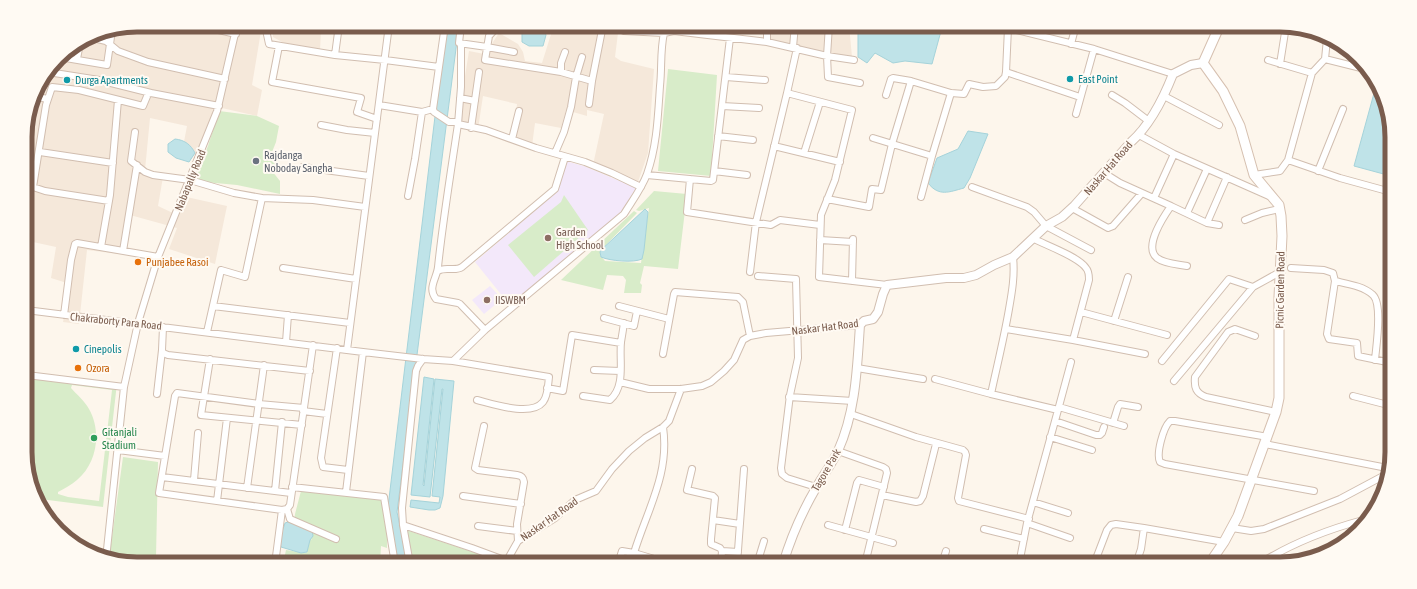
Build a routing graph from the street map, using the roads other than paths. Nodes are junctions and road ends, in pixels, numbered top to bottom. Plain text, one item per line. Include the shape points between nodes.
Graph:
1 (227, 32) edge
2 (266, 32) edge
3 (338, 32) edge
4 (388, 32) edge
5 (443, 32) edge
6 (460, 32) edge
7 (493, 32) edge
8 (602, 32) edge
9 (637, 32) edge
10 (671, 32) edge
11 (682, 32) edge
12 (767, 32) edge
13 (794, 32) edge
14 (829, 32) edge
15 (1008, 32) edge
16 (1024, 32) edge
17 (1074, 32) edge
18 (1217, 32) edge
19 (1285, 32) edge
20 (236, 34) joint
21 (664, 34) junction
22 (111, 36) edge
23 (730, 38) junction
24 (99, 39) edge
25 (767, 42) junction
26 (460, 43) junction
27 (1326, 43) edge
28 (1071, 44) junction
29 (109, 45) junction
30 (279, 46) junction
31 (487, 47) junction
32 (795, 48) junction
33 (1094, 49) junction
34 (79, 50) edge
35 (514, 52) dead end
36 (564, 52) dead end
37 (335, 56) junction
38 (582, 56) dead end
39 (827, 56) junction
40 (68, 58) edge
41 (77, 59) junction
42 (1325, 59) junction
43 (385, 60) junction
44 (854, 60) dead end
45 (1268, 60) dead end
46 (1353, 62) edge
47 (1203, 63) junction
48 (1280, 64) junction
49 (439, 67) junction
50 (479, 72) dead end
51 (561, 72) junction
52 (1006, 72) junction
53 (54, 73) edge
54 (1312, 73) junction
55 (1173, 74) junction
56 (576, 76) junction
57 (225, 78) junction
58 (726, 78) junction
59 (765, 80) dead end
60 (592, 81) junction
61 (911, 81) junction
62 (860, 83) dead end
63 (151, 93) junction
64 (787, 93) junction
65 (951, 93) junction
66 (886, 95) dead end
67 (1112, 95) dead end
68 (1164, 96) junction
69 (40, 97) edge
70 (1080, 97) junction
71 (460, 98) junction
72 (47, 99) junction
73 (118, 100) junction
74 (475, 101) junction
75 (820, 102) junction
76 (589, 104) dead end
77 (379, 105) junction
78 (219, 106) junction
79 (722, 106) junction
80 (759, 108) dead end
81 (1343, 109) dead end
82 (434, 111) junction
83 (519, 111) dead end
84 (422, 112) junction
85 (1076, 114) dead end
86 (377, 119) junction
87 (1149, 119) junction
88 (458, 123) junction
89 (321, 125) dead end
90 (1219, 125) dead end
91 (471, 128) junction
92 (135, 132) dead end
93 (375, 133) junction
94 (1139, 135) junction
95 (718, 136) junction
96 (873, 138) dead end
97 (512, 139) junction
98 (753, 140) dead end
99 (892, 144) junction
100 (774, 146) junction
101 (40, 152) junction
102 (555, 153) junction
103 (804, 153) junction
104 (1174, 154) junction
105 (932, 156) junction
106 (565, 157) junction
107 (1288, 160) junction
108 (840, 162) junction
109 (113, 163) junction
110 (137, 164) junction
111 (303, 167) dead end
112 (1207, 169) junction
113 (1318, 171) junction
114 (714, 172) junction
115 (1104, 173) junction
116 (647, 175) junction
117 (747, 175) dead end
118 (1254, 175) junction
119 (369, 176) junction
120 (1227, 177) junction
121 (690, 179) junction
122 (190, 180) junction
123 (33, 187) joint
124 (641, 187) junction
125 (972, 187) dead end
126 (1385, 190) edge
127 (1142, 193) junction
128 (408, 196) dead end
129 (921, 197) dead end
130 (262, 198) junction
131 (1154, 198) junction
132 (1274, 198) junction
133 (827, 199) junction
134 (109, 201) junction
135 (1171, 206) junction
136 (365, 207) junction
137 (1072, 208) junction
138 (1280, 209) junction
139 (1187, 213) junction
140 (1245, 220) dead end
141 (756, 222) junction
142 (1207, 223) junction
143 (820, 225) junction
144 (1219, 225) dead end
145 (1046, 226) junction
146 (1034, 239) junction
147 (820, 240) junction
148 (101, 247) junction
149 (1091, 250) dead end
150 (123, 251) junction
151 (158, 257) junction
152 (1013, 258) junction
153 (1187, 266) dead end
154 (283, 268) dead end
155 (1291, 268) dead end
156 (438, 271) junction
157 (750, 272) dead end
158 (1280, 272) junction
159 (758, 276) dead end
160 (1128, 277) dead end
161 (356, 278) junction
162 (852, 280) junction
163 (1335, 281) junction
164 (887, 285) junction
165 (1254, 287) junction
166 (213, 306) junction
167 (619, 306) dead end
168 (32, 311) edge
169 (637, 311) junction
170 (1081, 312) junction
171 (64, 315) junction
172 (288, 315) junction
173 (604, 318) dead end
174 (669, 319) junction
175 (1114, 320) junction
176 (350, 323) junction
177 (624, 323) junction
178 (138, 324) junction
179 (860, 325) junction
180 (163, 327) junction
181 (1006, 329) junction
182 (485, 330) junction
183 (796, 331) junction
184 (207, 332) junction
185 (1167, 335) dead end
186 (750, 336) junction
187 (1255, 336) dead end
188 (1073, 340) junction
189 (286, 342) junction
190 (621, 343) junction
191 (313, 345) junction
192 (337, 348) junction
193 (162, 350) junction
194 (347, 350) junction
195 (364, 352) junction
196 (663, 354) dead end
197 (1145, 354) dead end
198 (210, 359) junction
199 (420, 359) junction
200 (1375, 360) junction
201 (453, 361) junction
202 (1162, 361) dead end
203 (1071, 362) dead end
204 (1385, 362) edge
205 (264, 366) junction
206 (857, 368) junction
207 (594, 370) dead end
208 (310, 371) junction
209 (620, 371) junction
210 (32, 376) edge
211 (923, 379) dead end
212 (935, 379) dead end
213 (1174, 381) dead end
214 (620, 382) junction
215 (124, 387) junction
216 (547, 388) junction
217 (681, 389) junction
218 (157, 394) dead end
219 (991, 394) junction
220 (583, 396) dead end
221 (1353, 396) dead end
222 (204, 397) junction
223 (789, 397) junction
224 (477, 400) dead end
225 (853, 401) junction
226 (259, 404) junction
227 (1385, 404) edge
228 (1138, 407) dead end
229 (304, 409) junction
230 (1058, 409) junction
231 (1276, 412) junction
232 (327, 414) junction
233 (851, 414) junction
234 (227, 418) junction
235 (257, 420) junction
236 (1055, 421) junction
237 (282, 422) junction
238 (1113, 423) junction
239 (302, 425) junction
240 (484, 426) dead end
241 (1124, 426) dead end
242 (663, 427) junction
243 (1104, 427) dead end
244 (198, 433) dead end
245 (1050, 437) junction
246 (1266, 441) junction
247 (936, 444) junction
248 (118, 450) junction
249 (1092, 450) dead end
250 (838, 451) junction
251 (165, 456) junction
252 (1384, 466) edge
253 (744, 468) dead end
254 (692, 469) dead end
255 (348, 470) junction
256 (162, 477) junction
257 (1381, 477) edge
258 (1252, 479) junction
259 (194, 480) junction
260 (218, 484) junction
261 (816, 487) junction
262 (884, 487) junction
263 (247, 488) junction
264 (292, 490) junction
265 (1314, 490) dead end
266 (274, 491) junction
267 (346, 492) junction
268 (882, 495) junction
269 (463, 496) dead end
270 (217, 501) junction
271 (1033, 502) junction
272 (520, 504) junction
273 (285, 510) junction
274 (1068, 513) dead end
275 (713, 520) junction
276 (1028, 521) junction
277 (1358, 521) edge
278 (740, 524) junction
279 (403, 525) junction
280 (478, 526) dead end
281 (828, 526) dead end
282 (1144, 528) junction
283 (1232, 528) junction
284 (984, 529) dead end
285 (845, 530) junction
286 (517, 531) junction
287 (871, 536) junction
288 (1070, 538) dead end
289 (336, 539) dead end
290 (1024, 539) junction
291 (518, 541) junction
292 (764, 541) dead end
293 (1224, 542) junction
294 (893, 543) dead end
295 (722, 551) junction
296 (946, 551) dead end
297 (107, 552) edge
298 (738, 552) junction
299 (634, 553) junction
300 (276, 557) edge
301 (394, 557) edge
302 (409, 557) edge
303 (494, 557) edge
304 (509, 557) edge
305 (620, 557) edge
306 (647, 557) edge
307 (722, 557) edge
308 (738, 557) edge
309 (759, 557) edge
310 (785, 557) edge
311 (866, 557) edge
312 (944, 557) edge
313 (1020, 557) edge
314 (1097, 557) edge
315 (1138, 557) edge
316 (1214, 557) edge
317 (1271, 557) edge

1 - 20 street
2 - 30 street via 269,44
3 - 37 street
4 - 43 street
5 - 49 street
6 - 26 street
7 - 31 street
8 - 60 street
9 - 21 street
10 - 21 street
11 - 23 street
12 - 25 street
13 - 32 street
14 - 39 street
15 - 52 street
16 - 28 street
17 - 28 street
18 - 47 main road
19 - 48 street
20 - 57 street, Nabapally Road
21 - 116 street via 654,151
22 - 29 street
23 - 25 street
23 - 58 street
24 - 29 street via 106,41
25 - 32 street
26 - 31 street
26 - 71 street
27 - 42 street
28 - 33 street
29 - 41 street via 107,65
29 - 57 street via 148,62
30 - 37 street
30 - 86 street via 272,82 361,98 357,112
31 - 35 street
31 - 51 street via 485,60
32 - 39 street
32 - 64 street
33 - 55 street
33 - 70 street
34 - 41 street
36 - 51 street
37 - 43 street
38 - 56 street
39 - 44 street
39 - 62 street via 828,77
40 - 41 street
42 - 46 street
42 - 54 street
43 - 49 street
43 - 77 street
45 - 48 street
47 - 55 street
47 - 118 main road, Picnic Garden Road via 1223,91 1240,126
48 - 54 street
49 - 82 street
50 - 74 street
51 - 56 street
52 - 65 street via 1005,78 996,86 969,84 964,94
52 - 70 street
53 - 63 street via 99,80
54 - 107 street
55 - 68 street, Naskar Hat Road
56 - 60 street
56 - 102 street via 571,107
57 - 78 street, Nabapally Road
58 - 59 street
58 - 79 street
60 - 76 street
61 - 65 street
61 - 66 street via 891,79
61 - 99 street
63 - 73 street via 148,94 143,106
63 - 78 street
64 - 75 street
64 - 100 street
65 - 105 street
67 - 87 street
68 - 87 street, Naskar Hat Road
68 - 90 street
69 - 72 street
70 - 85 street
71 - 74 street
71 - 88 street
72 - 73 street via 54,86
72 - 101 street
73 - 109 street
74 - 91 street
75 - 103 street
75 - 108 street via 852,110
77 - 84 street
77 - 86 street
78 - 122 street, Nabapally Road
79 - 80 street
79 - 95 street
81 - 113 street
82 - 84 street
82 - 88 street via 449,122
83 - 97 street
84 - 128 street
86 - 93 street
87 - 94 street, Naskar Hat Road
88 - 91 street
88 - 156 street
89 - 93 street
91 - 97 street
92 - 110 street via 131,161
93 - 119 street
94 - 104 street
94 - 115 street, Naskar Hat Road
95 - 98 street
95 - 114 street
96 - 99 street
97 - 102 street
99 - 105 street
99 - 133 street via 881,190 872,189 868,207
100 - 103 street
100 - 141 street
101 - 109 street
101 - 123 street
102 - 106 street
103 - 108 street
104 - 112 street
104 - 131 street
105 - 129 street
106 - 124 street via 585,162
106 - 156 street via 555,189 458,270
107 - 113 street
107 - 118 street via 1280,171
108 - 133 street
109 - 134 street
110 - 122 street via 153,175
110 - 150 street
111 - 119 street
112 - 120 street
112 - 139 street
113 - 126 street
114 - 117 street
114 - 121 street via 711,181
115 - 127 street
115 - 137 street, Naskar Hat Road
116 - 121 street
116 - 124 street
118 - 132 main road, Picnic Garden Road
119 - 136 street
120 - 132 street
120 - 142 street
121 - 141 street via 687,212
122 - 130 street
122 - 151 street, Nabapally Road
123 - 134 street
124 - 182 street via 624,214
125 - 145 street via 1027,207
127 - 131 street
127 - 137 street via 1113,226 1108,228
130 - 136 street via 313,200
130 - 166 street via 245,277 220,270
131 - 135 street
132 - 138 main road, Picnic Garden Road
133 - 143 street via 820,216
134 - 148 street
135 - 139 street
135 - 153 street via 1157,228 1152,252 1166,262
136 - 161 street
137 - 145 street, Naskar Hat Road
138 - 140 street
138 - 158 main road, Picnic Garden Road
139 - 142 street
141 - 143 street via 771,225 780,220
141 - 157 street
142 - 144 street
143 - 147 street
145 - 146 street, Naskar Hat Road
145 - 149 street
146 - 152 street, Naskar Hat Road
146 - 170 street via 1078,260 1086,268 1089,280
147 - 162 street via 819,277
147 - 162 street via 853,241
148 - 150 street
148 - 171 street via 75,244 70,260
150 - 151 street
151 - 178 street, Nabapally Road
152 - 164 street, Naskar Hat Road via 964,278
152 - 181 street via 1015,271
154 - 161 street
155 - 163 street via 1329,271 1333,273
156 - 182 street via 432,284 436,299 458,302
158 - 165 street
158 - 231 main road, Picnic Garden Road via 1279,398
159 - 183 street via 796,279
160 - 175 street
161 - 176 street
162 - 164 street
163 - 200 street via 1357,286 1375,297 1378,308
163 - 200 street via 1327,337 1357,343 1358,356
164 - 179 street, Naskar Hat Road via 878,312 873,319
165 - 202 street via 1229,279
165 - 213 street
166 - 172 street
166 - 184 street
167 - 169 street
168 - 171 street, Chakraborty Para Road
169 - 174 street
169 - 177 street via 634,326
170 - 175 street
170 - 188 street
171 - 178 street, Chakraborty Para Road
172 - 176 street
172 - 189 street
173 - 177 street
174 - 186 street via 676,292 738,297 743,302
174 - 196 street
175 - 185 street
176 - 194 street
177 - 190 street
178 - 180 street, Chakraborty Para Road
178 - 215 street, Nabapally Road
179 - 183 street, Naskar Hat Road
179 - 206 street, Tagore Park
180 - 184 street, Chakraborty Para Road
180 - 193 street
181 - 188 street
181 - 219 street
182 - 201 street
183 - 186 street, Naskar Hat Road
183 - 223 street via 798,358
184 - 189 street, Chakraborty Para Road
186 - 217 street via 743,340 734,360 711,382
187 - 231 street via 1235,329 1228,332 1195,377 1194,384 1200,395 1206,398
188 - 197 street
189 - 191 street, Chakraborty Para Road
190 - 209 street
190 - 216 street via 572,335 563,391
191 - 192 street, Chakraborty Para Road
191 - 208 street
192 - 194 street, Chakraborty Para Road
192 - 232 street
193 - 198 street via 168,355
193 - 218 street
194 - 195 street, Chakraborty Para Road
195 - 199 street, Chakraborty Para Road
195 - 255 street
198 - 205 street
198 - 222 street
199 - 201 street, Chakraborty Para Road
199 - 279 street via 416,371 403,493
200 - 204 street
201 - 216 street, Chakraborty Para Road via 549,377
203 - 230 street
205 - 208 street
205 - 226 street
206 - 211 street
206 - 225 street, Tagore Park
207 - 209 street
208 - 229 street
209 - 214 street
210 - 215 street
212 - 219 street
214 - 217 street via 649,389
214 - 220 street via 610,400
215 - 248 street, Nabapally Road
216 - 224 street via 543,402 534,408 520,409
217 - 242 street, Naskar Hat Road via 672,413
219 - 230 street
221 - 227 street
222 - 226 street
222 - 234 street via 201,415
222 - 251 street via 177,393 174,396
223 - 225 street
223 - 261 street via 782,474
225 - 233 street, Tagore Park
226 - 229 street
226 - 235 street
228 - 238 street via 1120,404
229 - 232 street
229 - 239 street
230 - 236 street
230 - 238 street
231 - 246 main road, Picnic Garden Road
232 - 255 street via 321,458 323,467
233 - 247 street
233 - 250 street, Tagore Park
234 - 235 street
234 - 260 street
235 - 237 street
235 - 263 street
236 - 243 street via 1096,435 1102,433
236 - 245 street
237 - 239 street
237 - 266 street
238 - 241 street
239 - 264 street
240 - 272 street via 475,468 521,476 524,482
242 - 291 street, Naskar Hat Road via 629,451 596,491 575,500 555,518
242 - 299 street via 665,452 662,474
244 - 259 street
245 - 249 street
245 - 271 street
246 - 252 street
246 - 258 main road, Picnic Garden Road
246 - 258 street via 1175,421 1170,421 1165,426 1158,457 1160,462
247 - 268 street via 920,501
247 - 276 street via 965,452 959,501
248 - 251 street
248 - 297 street, Nabapally Road
250 - 261 street, Tagore Park
250 - 262 street via 886,469
251 - 256 street
253 - 278 street
254 - 275 street via 687,490 713,496
255 - 267 street
256 - 259 street
256 - 270 street via 159,493
257 - 283 street via 1340,499 1256,531
258 - 265 street
258 - 283 main road, Picnic Garden Road
259 - 260 street
260 - 263 street
260 - 270 street
261 - 310 street, Tagore Park
262 - 268 street
262 - 285 street via 859,480
263 - 266 street
264 - 266 street
264 - 267 street
264 - 273 street via 290,505
267 - 301 street via 384,497
268 - 287 street
269 - 272 street
270 - 273 street
271 - 274 street
271 - 276 street
272 - 286 street
273 - 289 street via 290,519
273 - 300 street
275 - 278 street
275 - 295 street via 711,544
276 - 288 street
276 - 290 street
277 - 317 street via 1292,544
278 - 298 street
279 - 302 street
279 - 303 street
280 - 286 street
281 - 285 street
282 - 293 street
282 - 314 street via 1111,525
282 - 315 street
283 - 293 main road, Picnic Garden Road
284 - 290 street
285 - 287 street
286 - 291 street
287 - 294 street
287 - 311 street
290 - 313 street
291 - 304 street, Naskar Hat Road
292 - 309 street
293 - 316 main road, Picnic Garden Road
295 - 298 street
295 - 307 street
296 - 312 street
298 - 308 street
299 - 305 street via 622,551
299 - 306 street

